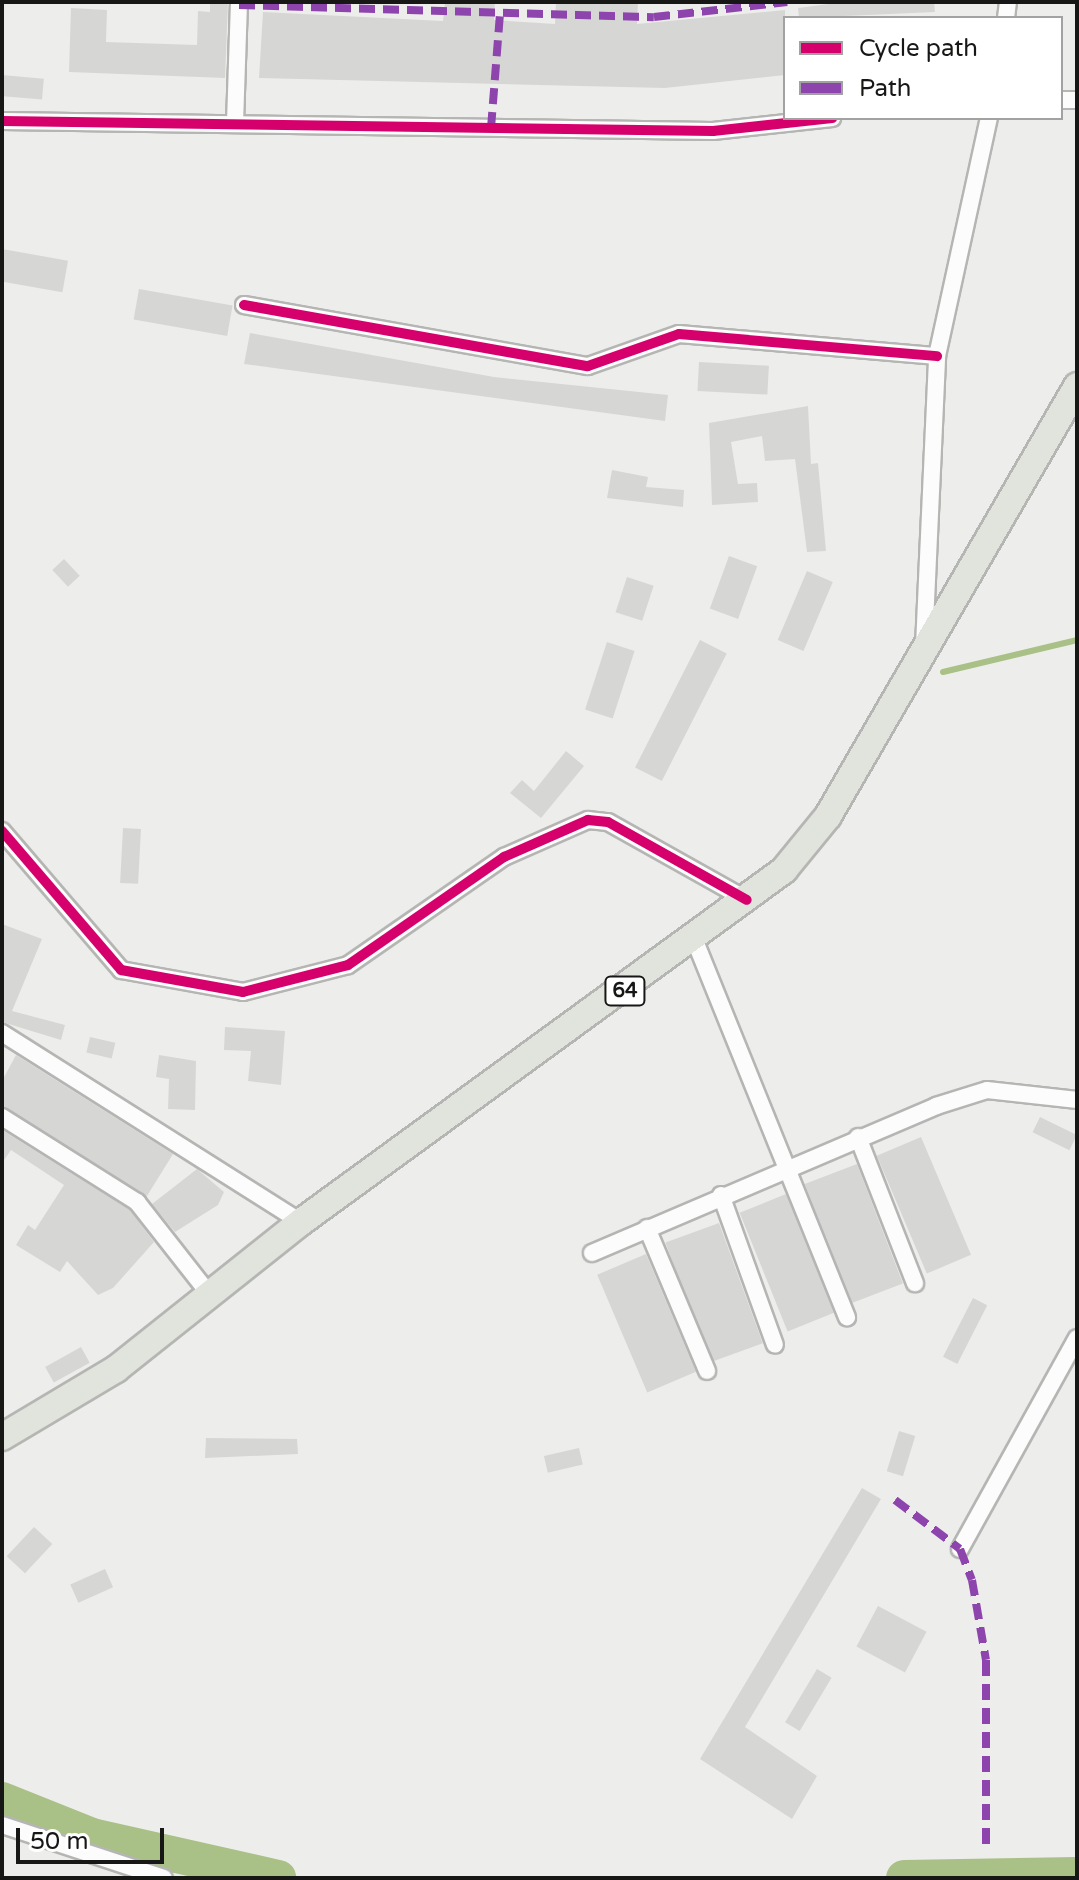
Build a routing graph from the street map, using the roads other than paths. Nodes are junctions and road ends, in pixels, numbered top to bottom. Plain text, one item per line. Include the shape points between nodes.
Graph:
1 (239, 2) edge
2 (814, 120) edge
3 (989, 120) edge
4 (2, 121) edge
5 (235, 123) junction
6 (244, 305) dead end
7 (937, 356) junction
8 (1077, 386) edge
9 (924, 646) junction
10 (2, 831) edge
11 (747, 900) junction
12 (695, 941) junction
13 (2, 1033) edge
14 (1077, 1100) edge
15 (2, 1117) edge
16 (858, 1137) junction
17 (789, 1164) junction
18 (721, 1195) junction
19 (301, 1222) junction
20 (647, 1228) junction
21 (592, 1253) dead end
22 (915, 1283) dead end
23 (210, 1295) junction
24 (847, 1317) dead end
25 (1077, 1338) edge
26 (775, 1345) dead end
27 (707, 1371) dead end
28 (2, 1437) edge
29 (960, 1549) dead end
30 (2, 1825) edge
31 (164, 1878) edge

1 - 5 street
2 - 5 street via 713,131
3 - 7 street
4 - 5 street
6 - 7 street via 588,366 679,334
7 - 9 street
8 - 9 main road, 64
9 - 11 main road, 64 via 828,816 784,870
10 - 11 street via 121,970 243,992 348,965 504,857 588,820 621,829
11 - 12 main road, 64
12 - 17 street
12 - 19 main road, 64
13 - 19 street
14 - 16 street via 987,1090
15 - 23 street via 137,1202
16 - 17 street
16 - 22 street
17 - 18 street
17 - 24 street
18 - 20 street
18 - 26 street
19 - 23 main road, 64
20 - 21 street
20 - 27 street
23 - 28 main road, 64 via 116,1369
25 - 29 street
30 - 31 street

